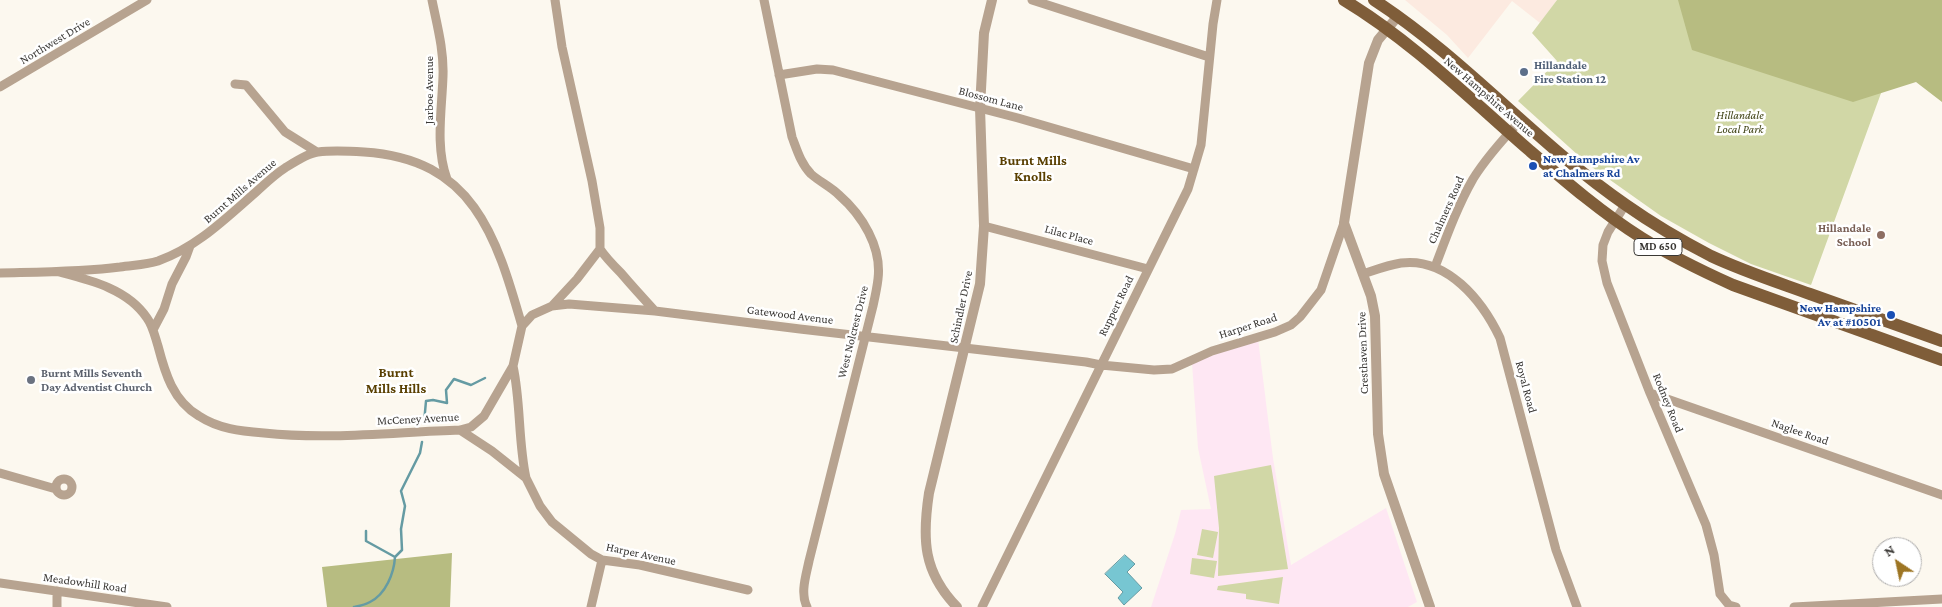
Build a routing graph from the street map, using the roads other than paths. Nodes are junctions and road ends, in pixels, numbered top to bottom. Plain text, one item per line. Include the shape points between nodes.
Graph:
1 (147, 0) edge
2 (432, 0) edge
3 (555, 0) edge
4 (764, 0) edge
5 (992, 0) edge
6 (1032, 0) edge
7 (1217, 0) edge
8 (1344, 0) edge
9 (1374, 0) edge
10 (1398, 16) junction
11 (1387, 30) junction
12 (1210, 57) junction
13 (779, 75) junction
14 (235, 84) dead end
15 (0, 87) edge
16 (980, 108) junction
17 (1521, 120) junction
18 (1510, 132) junction
19 (316, 152) junction
20 (1194, 169) junction
21 (447, 179) junction
22 (1625, 205) junction
23 (1616, 220) junction
24 (1344, 224) junction
25 (984, 226) junction
26 (190, 246) junction
27 (600, 249) junction
28 (1435, 267) junction
29 (1148, 270) junction
30 (59, 272) junction
31 (0, 274) edge
32 (1363, 274) junction
33 (552, 306) junction
34 (655, 311) junction
35 (522, 326) junction
36 (153, 330) junction
37 (864, 337) junction
38 (1942, 341) edge
39 (965, 349) junction
40 (1942, 360) edge
41 (1101, 365) junction
42 (513, 366) junction
43 (1650, 393) junction
44 (460, 430) junction
45 (0, 473) edge
46 (526, 478) junction
47 (56, 489) dead end
48 (1942, 496) edge
49 (602, 560) junction
50 (0, 583) edge
51 (748, 590) dead end
52 (57, 591) junction
53 (1942, 599) edge
54 (57, 607) edge
55 (165, 607) edge
56 (591, 607) edge
57 (807, 607) edge
58 (957, 607) edge
59 (982, 607) edge
60 (1430, 607) edge
61 (1577, 607) edge
62 (1736, 607) edge
63 (1794, 607) edge

1 - 15 street, Northwest Drive
2 - 21 street, Jarboe Avenue via 442,50 443,168
3 - 27 street via 562,47 592,181
4 - 13 street, West Nolcrest Drive
5 - 16 street, Schindler Drive via 984,33
6 - 12 street
7 - 12 street, Ruppert Road
8 - 11 main road, New Hampshire Avenue / MD 650
9 - 10 main road, New Hampshire Avenue / MD 650
10 - 11 street, Cresthaven Drive
10 - 17 main road, New Hampshire Avenue / MD 650
11 - 18 main road, New Hampshire Avenue / MD 650
11 - 24 street, Cresthaven Drive via 1378,40 1369,63
12 - 20 street, Ruppert Road via 1201,145
13 - 16 street, Blossom Lane via 833,70
13 - 37 street, West Nolcrest Drive via 799,157 811,174 852,207 865,224 873,244 878,278
14 - 19 street via 246,86 285,132
16 - 20 street, Blossom Lane
16 - 25 street, Schindler Drive
17 - 18 street, Chalmers Road
17 - 22 main road, New Hampshire Avenue / MD 650
18 - 23 main road, New Hampshire Avenue / MD 650 via 1577,191
18 - 28 street, Chalmers Road via 1473,179
19 - 21 street, Burnt Mills Avenue via 385,153 433,170
19 - 26 street, Burnt Mills Avenue via 284,168 208,235
20 - 29 street, Ruppert Road via 1188,189
21 - 35 street, Burnt Mills Avenue via 473,206 496,245
22 - 23 street, Rodney Road
22 - 38 main road, New Hampshire Avenue / MD 650 via 1712,256 1775,282
23 - 40 main road, New Hampshire Avenue / MD 650 via 1670,254 1733,285
23 - 43 street, Rodney Road via 1603,245 1602,261 1607,283
24 - 32 street, Cresthaven Drive
24 - 41 street, Harper Road via 1321,290 1291,325 1212,351 1172,369
25 - 29 street, Lilac Place
25 - 39 street, Schindler Drive via 980,284
26 - 30 street, Burnt Mills Avenue via 147,264
26 - 36 street
27 - 33 street
27 - 34 street
28 - 32 street, Royal Road via 1400,263
28 - 61 street, Royal Road via 1474,296 1491,318 1500,338 1556,550
29 - 41 street, Ruppert Road
30 - 31 street, Burnt Mills Avenue
30 - 36 street, McCeney Avenue via 95,281 120,293 147,318
32 - 60 street, Cresthaven Drive via 1375,316 1378,434 1384,474
33 - 34 street, Gatewood Avenue via 569,304
33 - 35 street via 532,315
34 - 37 street, Gatewood Avenue
35 - 42 street, McCeney Avenue
36 - 44 street, McCeney Avenue via 171,388 184,405 218,426 242,431 315,436
37 - 39 street, Gatewood Avenue
37 - 57 street, West Nolcrest Drive via 809,561 804,590
39 - 41 street, Gatewood Avenue
39 - 58 street, Schindler Drive via 925,520 925,540 931,566 939,586
41 - 59 street, Ruppert Road
42 - 44 street, McCeney Avenue via 484,416 471,427
42 - 46 street
43 - 48 street, Naglee Road
43 - 62 street, Rodney Road via 1706,526 1720,594 1729,605
44 - 46 street, Harper Avenue
45 - 47 street
46 - 49 street, Harper Avenue via 552,522
49 - 51 street, Harper Avenue via 640,565
49 - 56 street
50 - 52 street, Meadowhill Road
52 - 54 street
52 - 55 street, Meadowhill Road
53 - 63 street

